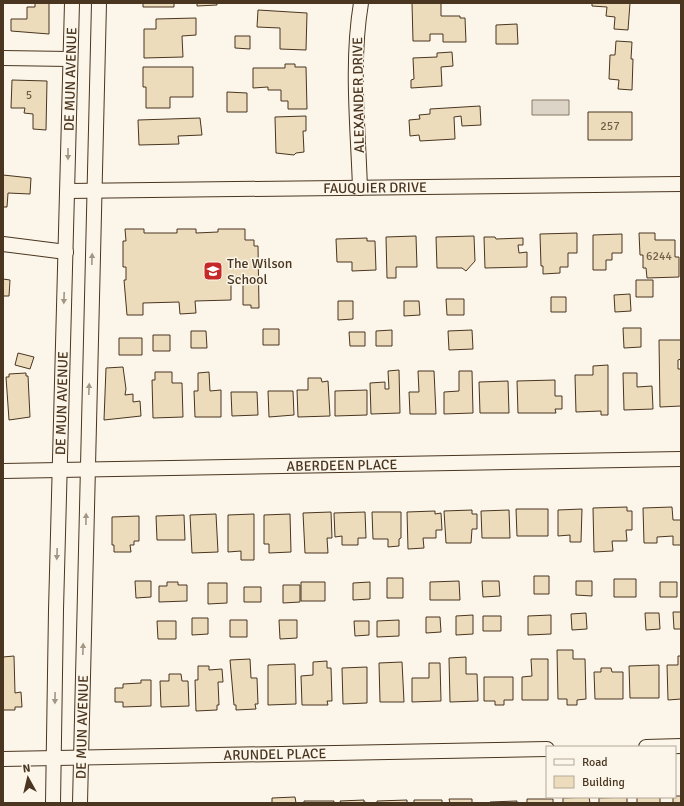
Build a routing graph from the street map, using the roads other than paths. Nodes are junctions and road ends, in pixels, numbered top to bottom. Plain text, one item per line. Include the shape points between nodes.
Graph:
1 (72, 3) edge
2 (99, 3) edge
3 (361, 3) edge
4 (3, 58) edge
5 (69, 59) junction
6 (681, 184) edge
7 (360, 188) junction
8 (68, 191) junction
9 (94, 191) junction
10 (3, 244) edge
11 (66, 252) junction
12 (681, 459) edge
13 (87, 469) junction
14 (3, 470) edge
15 (60, 470) junction
16 (546, 749) edge
17 (54, 758) junction
18 (80, 758) junction
19 (3, 759) edge
20 (53, 803) edge
21 (80, 803) edge

1 - 5 street, DE MUN AVENUE
2 - 9 street, DE MUN AVENUE
3 - 7 street, ALEXANDER DRIVE via 356,52
4 - 5 street
5 -> 8 street, DE MUN AVENUE
6 - 7 street, FAUQUIER DRIVE
7 - 9 street, FAUQUIER DRIVE
8 - 9 street, FAUQUIER DRIVE
8 - 11 street, DE MUN AVENUE
13 -> 9 street, DE MUN AVENUE
10 - 11 street
11 -> 15 street, DE MUN AVENUE
12 - 13 street, ABERDEEN PLACE
13 - 15 street, ABERDEEN PLACE
18 -> 13 street, DE MUN AVENUE
14 - 15 street, ABERDEEN PLACE
15 -> 17 street, DE MUN AVENUE
16 - 18 street, ARUNDEL PLACE
17 - 18 street, ARUNDEL PLACE
17 - 19 street, ARUNDEL PLACE
17 - 20 street, DE MUN AVENUE
18 - 21 street, DE MUN AVENUE

